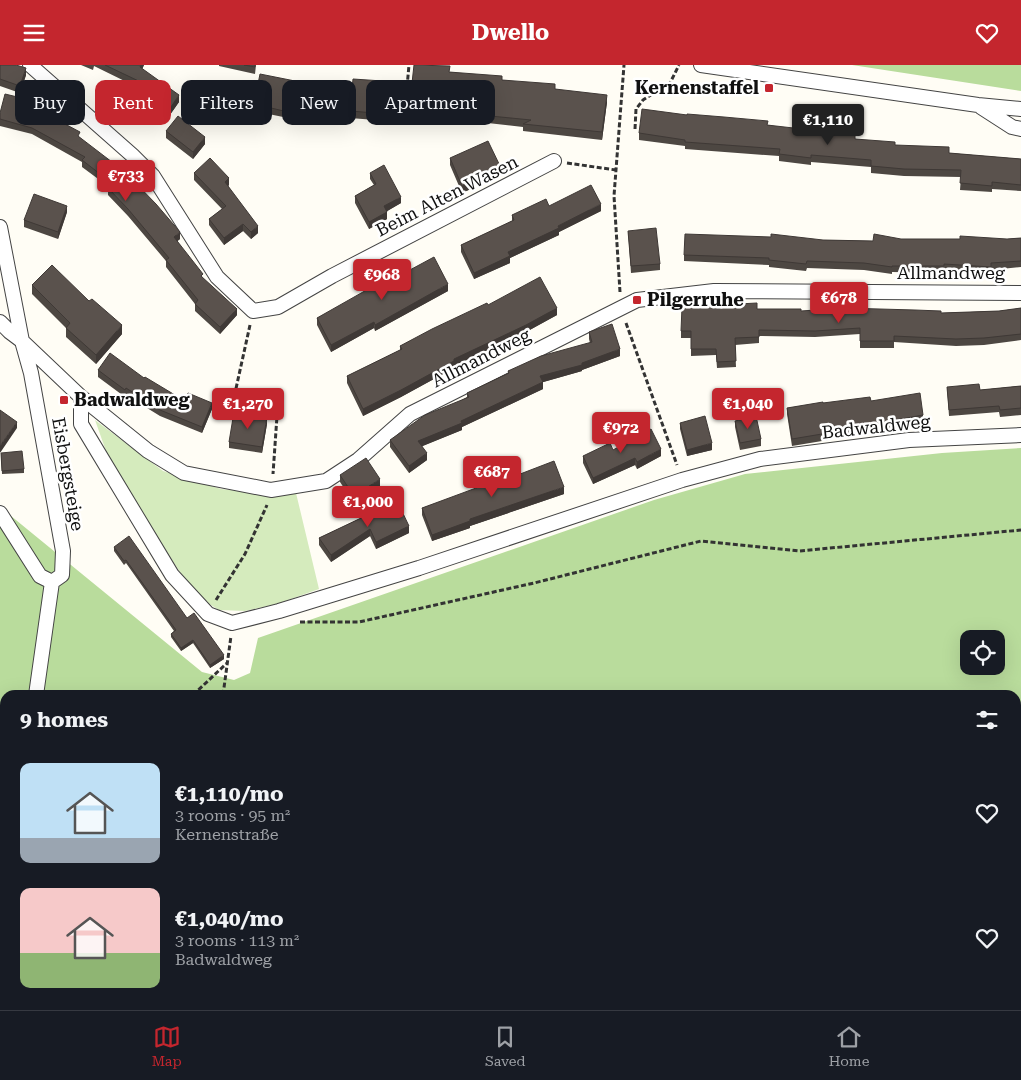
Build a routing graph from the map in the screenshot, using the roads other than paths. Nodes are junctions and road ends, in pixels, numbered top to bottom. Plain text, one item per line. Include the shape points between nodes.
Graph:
1 (30, 65) edge
2 (701, 65) edge
3 (978, 105) junction
4 (1021, 109) edge
5 (1021, 129) edge
6 (554, 161) road end
7 (0, 227) edge
8 (1021, 293) edge
9 (0, 322) edge
10 (22, 341) junction
11 (81, 397) junction
12 (1021, 435) edge
13 (0, 513) edge
14 (52, 582) junction
15 (37, 690) edge

1 - 6 street, Beim Alten Wasen via 153,176 217,277 253,311 278,307
2 - 3 street
3 - 4 street
3 - 5 street via 1012,127
7 - 10 street, Eisbergsteige
8 - 11 street, Allmandweg via 714,291 637,300 410,414 358,461 326,481 271,490 184,473 148,451
9 - 10 street, Allmandweg
10 - 11 street, Allmandweg
10 - 14 street, Eisbergsteige via 31,373 63,551 62,575
11 - 12 street, Badwaldweg via 81,424 172,575 208,614 232,623 419,568 682,480 760,459 909,440
13 - 14 street via 40,576
14 - 15 street, Eisbergsteige

